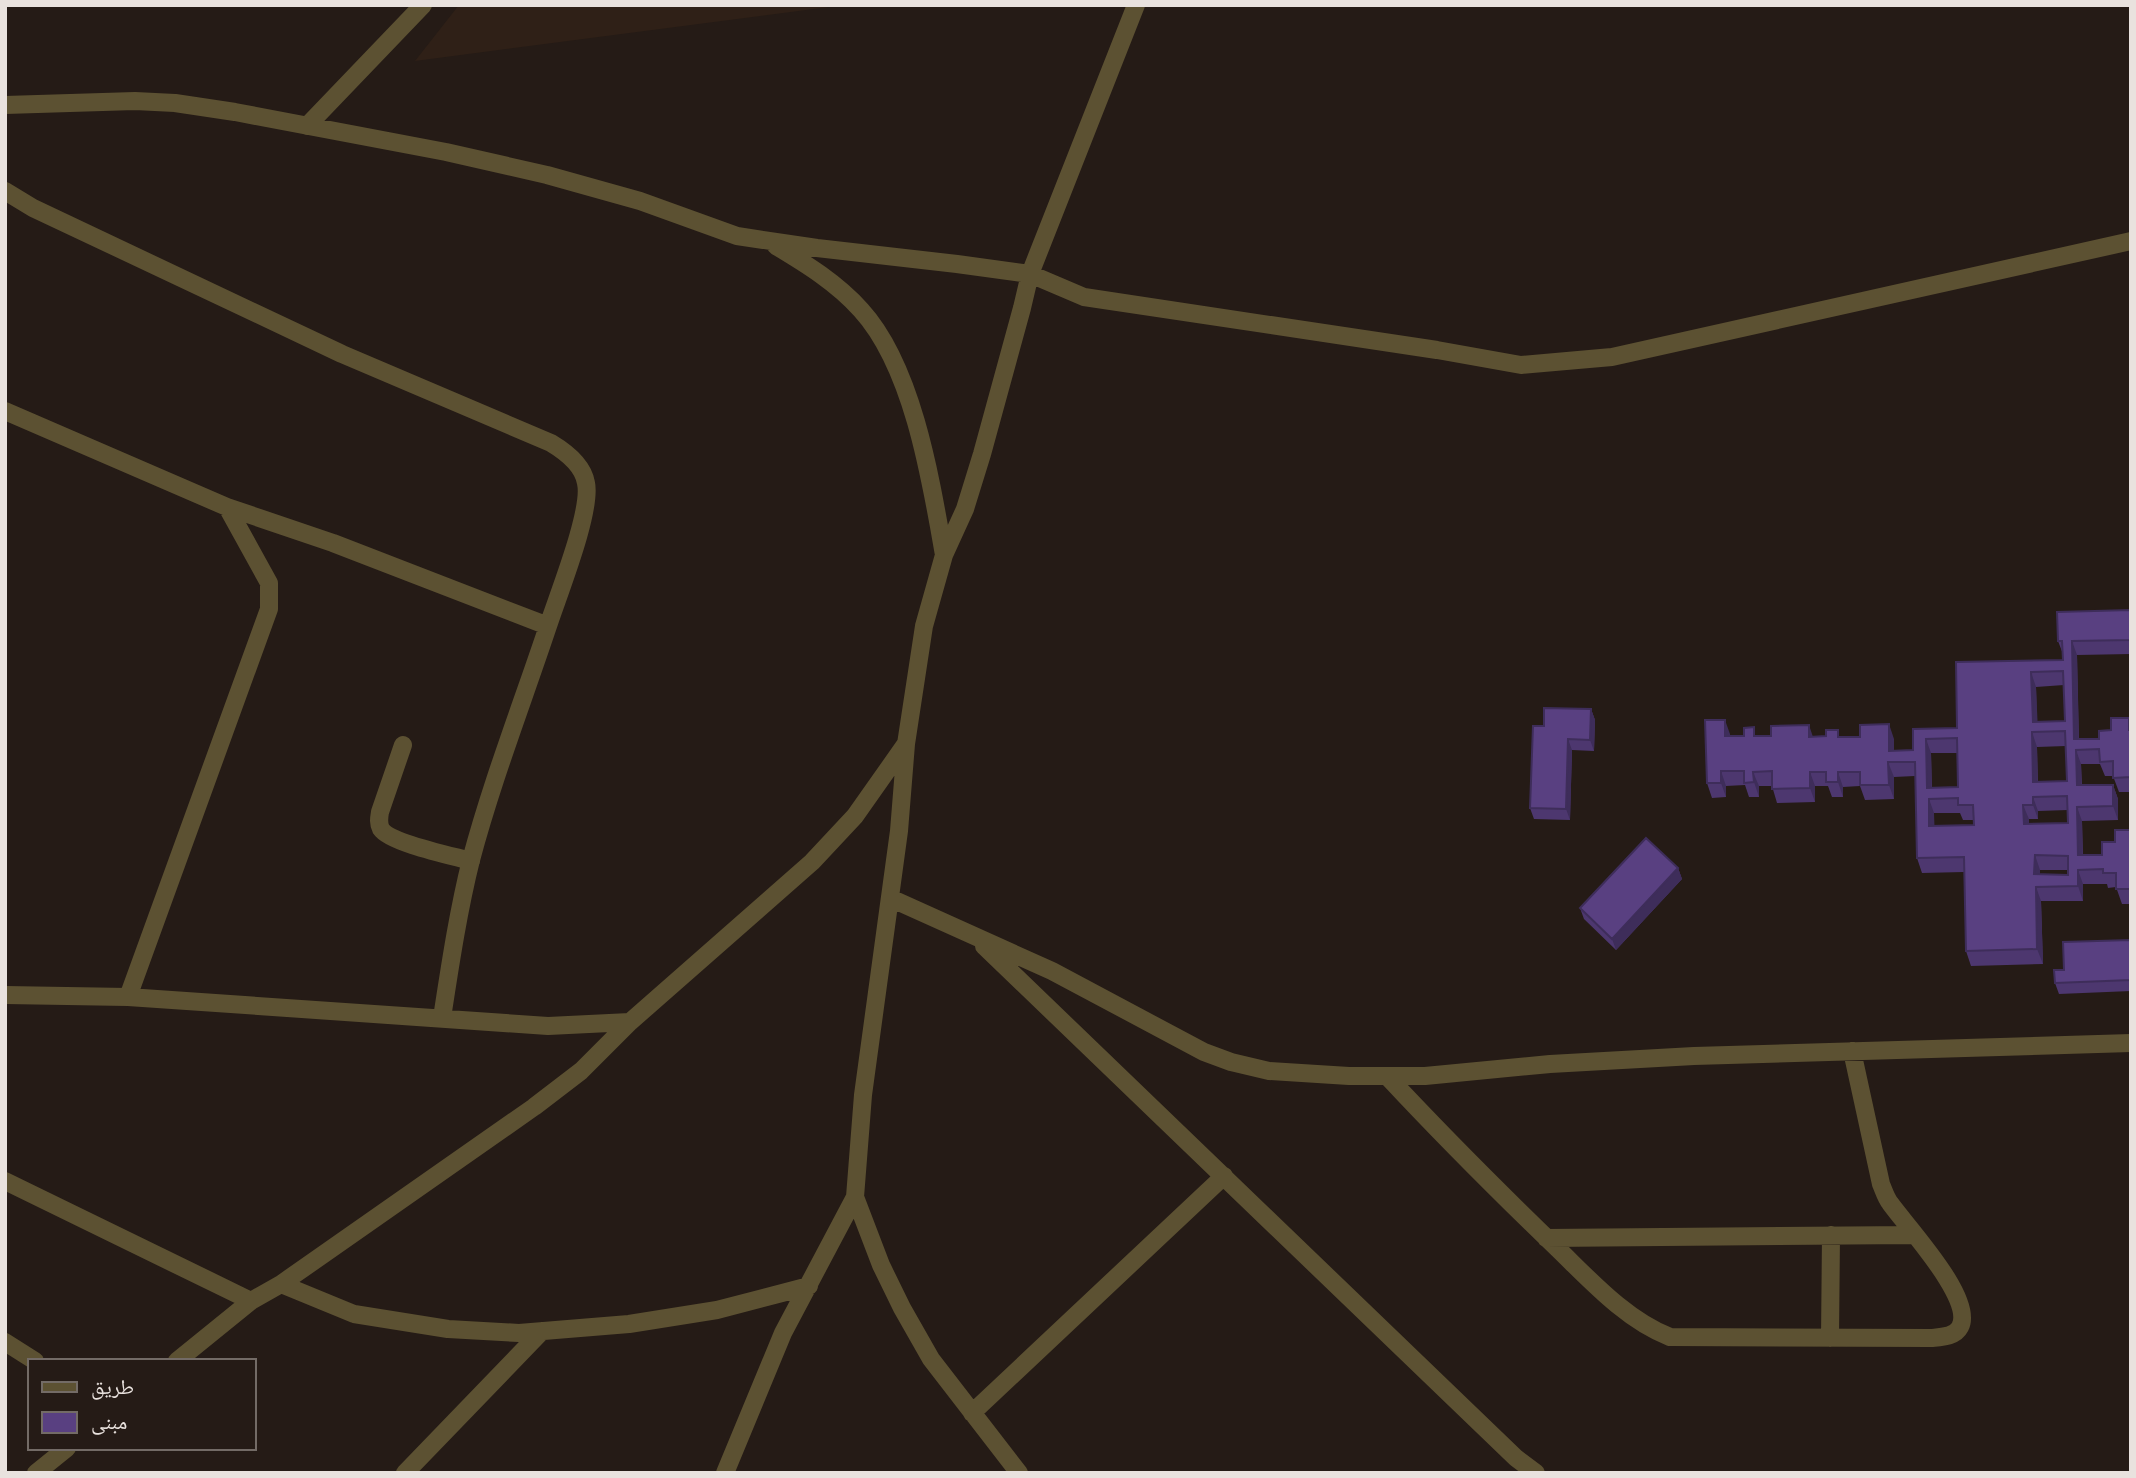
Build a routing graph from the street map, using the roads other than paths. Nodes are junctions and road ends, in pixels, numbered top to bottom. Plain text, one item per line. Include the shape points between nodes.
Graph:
1 (423, 5) edge
2 (1136, 5) edge
3 (5, 105) edge
4 (307, 126) junction
5 (5, 191) edge
6 (2131, 241) edge
7 (770, 242) junction
8 (1030, 274) junction
9 (5, 411) edge
10 (227, 507) junction
11 (944, 555) junction
12 (548, 626) junction
13 (906, 744) junction
14 (403, 745) dead end
15 (471, 861) junction
16 (890, 898) junction
17 (973, 936) junction
18 (5, 995) edge
19 (128, 997) junction
20 (442, 1018) junction
21 (631, 1022) junction
22 (2131, 1043) edge
23 (1852, 1051) junction
24 (1387, 1076) junction
25 (1224, 1175) junction
26 (5, 1181) edge
27 (855, 1197) junction
28 (1831, 1235) junction
29 (1914, 1235) junction
30 (1546, 1238) junction
31 (281, 1284) junction
32 (809, 1286) junction
33 (251, 1301) junction
34 (542, 1331) junction
35 (1830, 1338) junction
36 (5, 1342) edge
37 (32, 1359) edge
38 (179, 1359) edge
39 (972, 1413) junction
40 (65, 1450) edge
41 (36, 1473) edge
42 (405, 1473) edge
43 (725, 1473) edge
44 (1019, 1473) edge
45 (1536, 1473) edge

1 - 4 street
2 - 8 street
3 - 4 street via 175,103
4 - 7 street via 547,175 640,201 737,236
5 - 12 street via 342,354 566,452 586,480 588,494
6 - 8 street via 1612,357 1521,365 1084,297
7 - 8 street
7 - 11 street via 817,272 861,310 890,349 929,472
8 - 11 street via 982,454
9 - 10 street
10 - 12 street
10 - 19 street via 270,583 269,609
11 - 13 street via 924,626
12 - 15 street
13 - 16 street
13 - 21 street via 855,816 812,862
14 - 15 street via 380,812 381,829 391,838
15 - 20 street
16 - 17 street
16 - 27 street via 863,1095
17 - 24 street via 1231,1062 1269,1071
17 - 25 street
18 - 19 street
19 - 20 street
20 - 21 street via 548,1026
21 - 31 street via 581,1071 534,1107
22 - 23 street
23 - 24 street via 1576,1062
23 - 29 street via 1881,1184
24 - 30 street
25 - 39 street
25 - 45 street via 1378,1327
26 - 33 street
27 - 32 street
27 - 39 street via 902,1308 931,1359
28 - 29 street
28 - 30 street
28 - 35 street
29 - 35 street via 1954,1288 1962,1309 1961,1326 1954,1333 1931,1338
30 - 35 street via 1638,1320 1670,1337
31 - 33 street
31 - 34 street via 354,1314 448,1329
32 - 34 street via 717,1310
32 - 43 street via 783,1333
33 - 38 street
34 - 42 street
36 - 37 street
39 - 44 street
40 - 41 street

